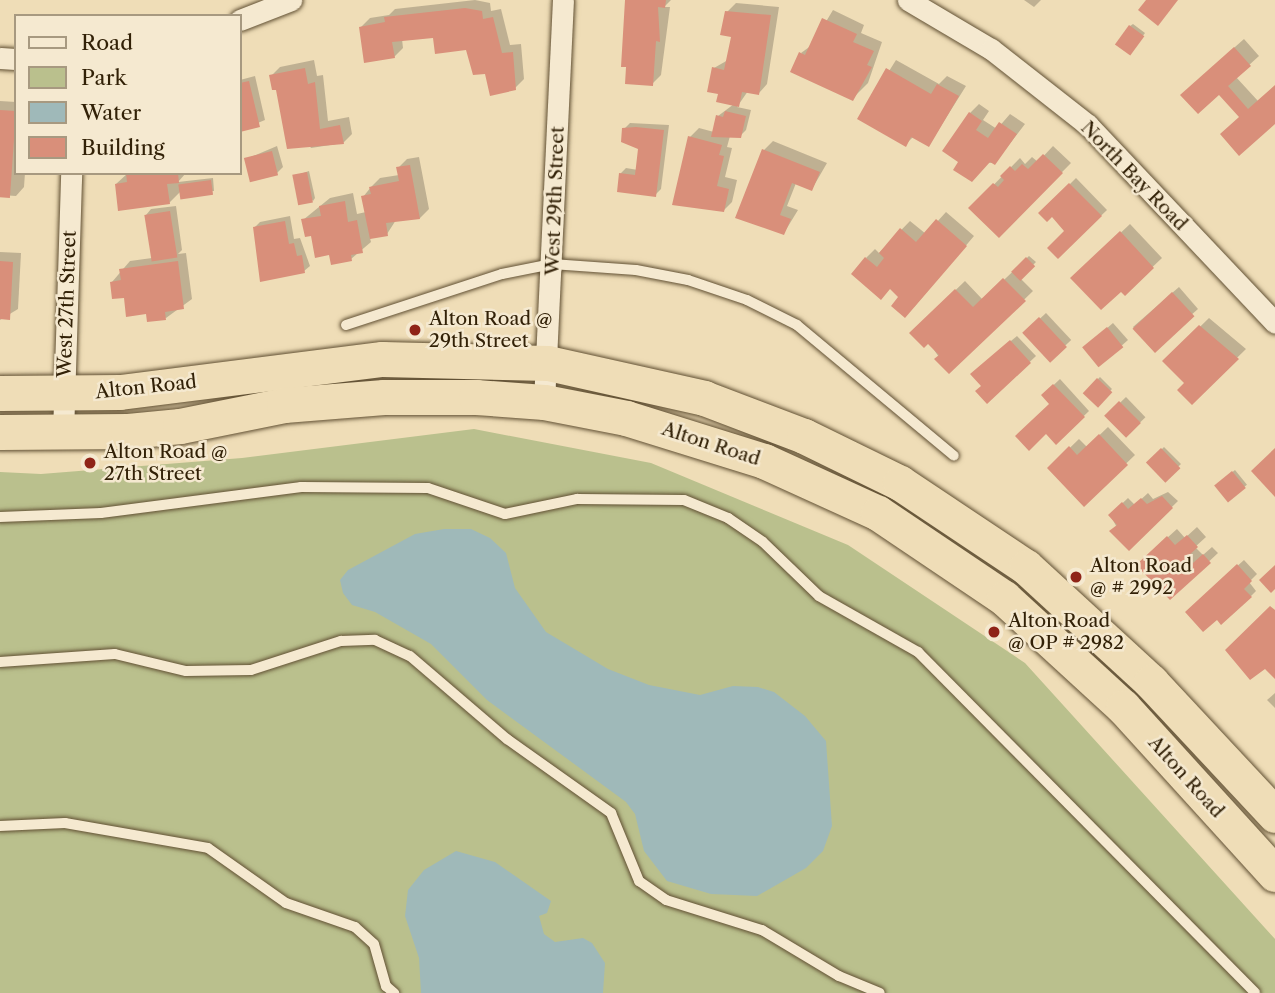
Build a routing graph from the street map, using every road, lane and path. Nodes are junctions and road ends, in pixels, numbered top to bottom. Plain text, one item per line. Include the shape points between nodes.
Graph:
1 (291, 0) edge
2 (563, 0) edge
3 (908, 0) edge
4 (242, 19) edge
5 (71, 175) edge
6 (552, 264) junction
7 (1275, 323) edge
8 (346, 325) dead end
9 (548, 363) junction
10 (0, 393) edge
11 (64, 394) junction
12 (544, 402) junction
13 (0, 432) edge
14 (63, 434) junction
15 (954, 456) dead end
16 (0, 517) edge
17 (1015, 582) junction
18 (0, 662) edge
19 (1275, 815) edge
20 (0, 826) edge
21 (1275, 874) edge
22 (394, 993) edge
23 (880, 993) edge
24 (1255, 993) edge

1 - 4 street
2 - 6 street, West 29th Street
3 - 7 street, North Bay Road via 991,49 1088,125
5 - 11 street, West 27th Street
6 - 8 lane via 502,274
6 - 9 street, West 29th Street
6 - 15 lane via 636,270 688,280 760,306 797,325
9 - 11 highway, Alton Road via 382,359 276,369 174,387
9 - 12 street, West 29th Street
9 - 17 highway, Alton Road via 704,398 804,436 900,483
10 - 11 highway, Alton Road
11 - 14 street, West 27th Street
12 - 14 highway, Alton Road via 384,397 284,405 180,426
12 - 17 highway, Alton Road via 626,418 764,461
13 - 14 highway, Alton Road
16 - 24 lane via 101,513 301,488 428,488 505,514 577,499 684,500 727,518 763,541 819,596 918,652
17 - 19 highway, Alton Road via 1151,682
17 - 21 highway, Alton Road
18 - 23 lane via 115,653 186,671 251,670 341,641 375,640 410,656 507,739 611,813 639,881 666,900 762,930 839,976
20 - 22 lane via 65,823 208,848 286,903 355,927 374,944 386,986

